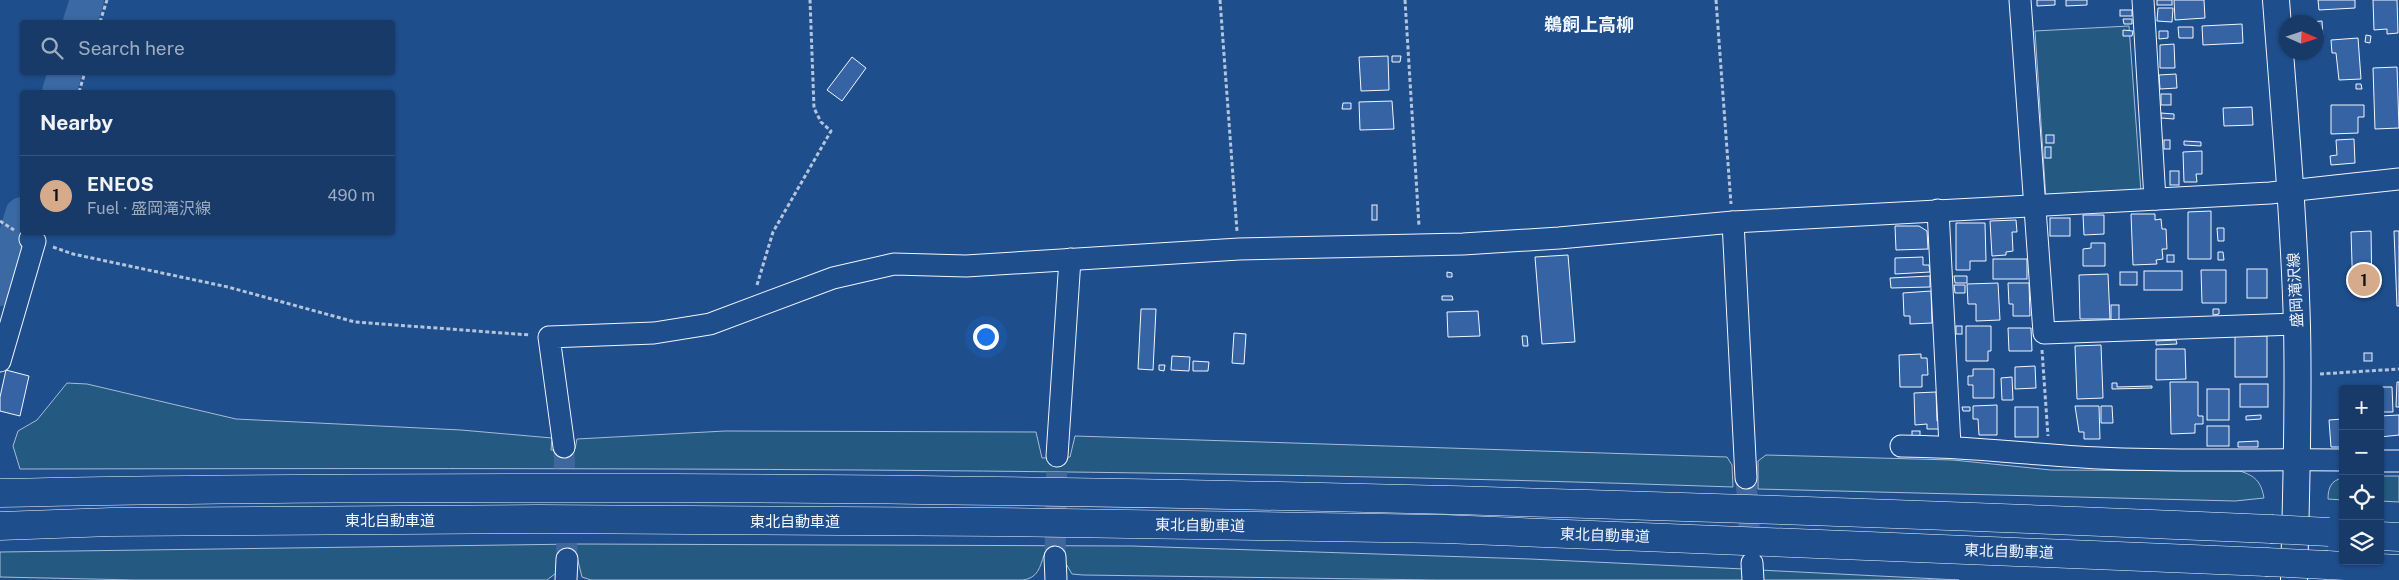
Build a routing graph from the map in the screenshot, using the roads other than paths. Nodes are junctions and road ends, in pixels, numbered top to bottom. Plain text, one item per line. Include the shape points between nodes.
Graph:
1 (2020, 0) edge
2 (2143, 0) edge
3 (2276, 0) edge
4 (2399, 179) edge
5 (2290, 191) junction
6 (2155, 199) junction
7 (2036, 204) junction
8 (1938, 210) junction
9 (1733, 222) junction
10 (32, 240) road end
11 (1070, 259) junction
12 (2297, 324) junction
13 (0, 361) edge
14 (564, 446) tunnel mouth
15 (1901, 446) dead end
16 (1950, 446) junction
17 (1057, 456) tunnel mouth
18 (2298, 460) junction
19 (2339, 460) edge
20 (2384, 461) edge
21 (2399, 461) edge
22 (1746, 478) tunnel mouth
23 (0, 493) edge
24 (0, 526) edge
25 (2336, 533) edge
26 (2384, 536) edge
27 (2399, 537) edge
28 (1055, 557) tunnel mouth
29 (2399, 569) edge
30 (1056, 580) edge
31 (2294, 580) edge

1 - 7 street
2 - 6 street
3 - 5 main road, 盛岡滝沢線
4 - 5 street
5 - 6 street
5 - 12 main road, 盛岡滝沢線
6 - 7 street
7 - 8 street
7 - 12 street via 2044,333
8 - 9 street
8 - 16 street
9 - 11 street via 1559,238 1239,249
9 - 22 street
10 - 13 street
11 - 14 street via 966,266 894,264 833,278 710,324 654,333 549,337
11 - 17 street
12 - 18 main road, 盛岡滝沢線
15 - 16 street
16 - 18 street via 2050,456
18 - 19 street
18 - 31 main road, 盛岡滝沢線
20 - 21 street
23 - 25 highway, 東北自動車道, bridge via 530,488 994,489 1851,511
24 - 29 highway, 東北自動車道, bridge via 111,522 529,519 1445,529
26 - 27 highway
28 - 30 street

